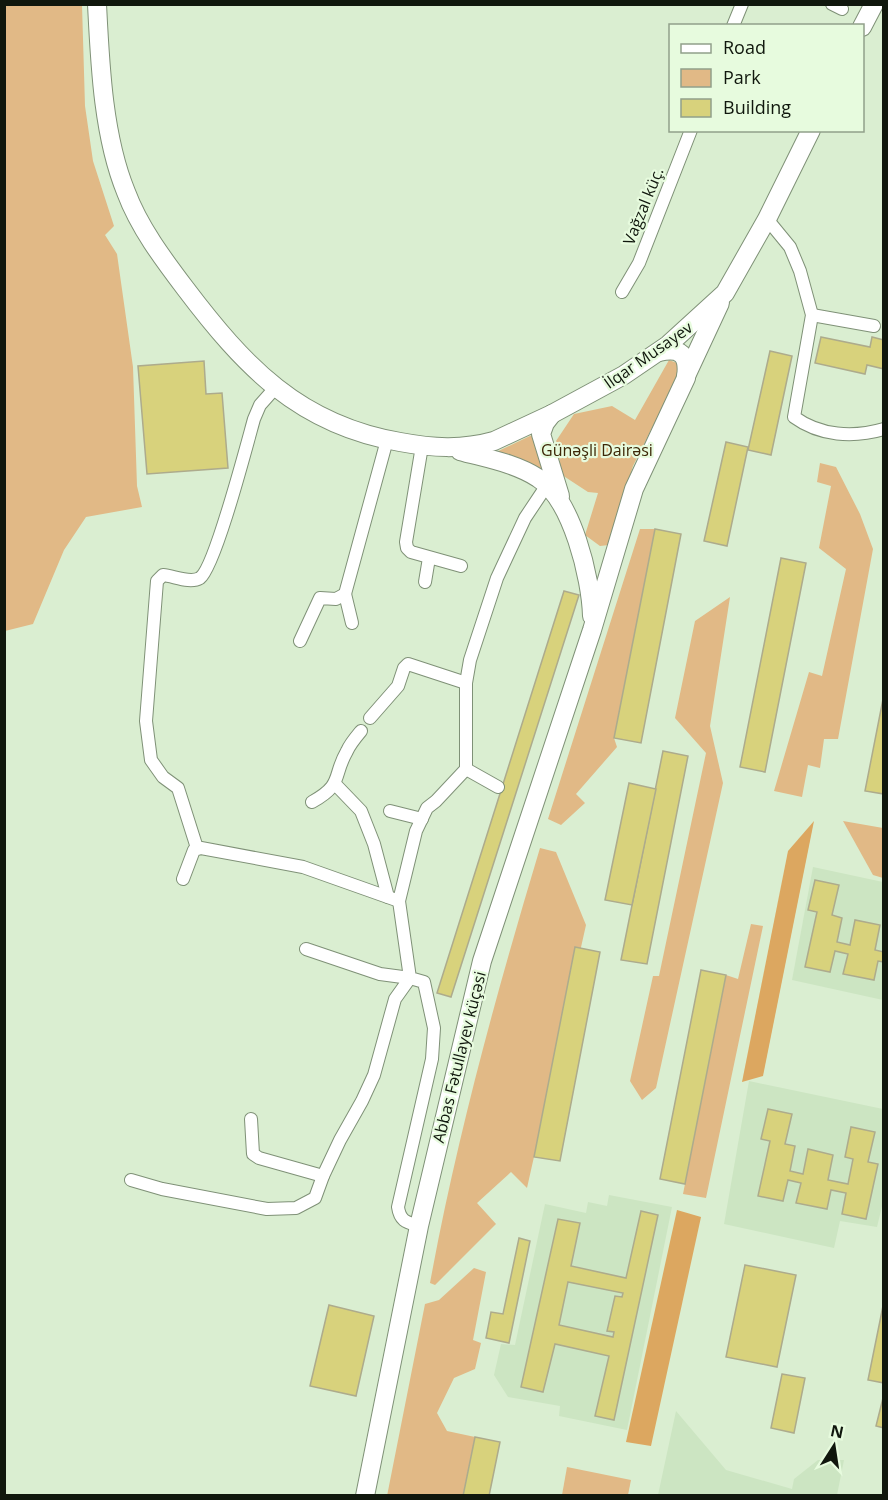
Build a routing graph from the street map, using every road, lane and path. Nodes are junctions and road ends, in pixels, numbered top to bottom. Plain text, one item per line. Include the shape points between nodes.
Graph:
1 (97, 4) edge
2 (741, 4) edge
3 (874, 4) edge
4 (734, 24) edge
5 (864, 24) edge
6 (690, 132) edge
7 (810, 132) edge
8 (767, 219) junction
9 (622, 292) dead end
10 (725, 293) junction
11 (812, 315) junction
12 (874, 326) dead end
13 (659, 352) junction
14 (686, 378) junction
15 (276, 387) junction
16 (552, 414) junction
17 (884, 429) edge
18 (387, 440) junction
19 (422, 446) junction
20 (451, 448) junction
21 (547, 484) junction
22 (565, 511) junction
23 (577, 543) junction
24 (618, 547) junction
25 (429, 558) junction
26 (461, 566) dead end
27 (425, 582) dead end
28 (345, 594) junction
29 (352, 622) dead end
30 (592, 630) junction
31 (300, 641) dead end
32 (466, 683) junction
33 (370, 718) dead end
34 (361, 731) dead end
35 (466, 769) junction
36 (335, 784) junction
37 (498, 787) dead end
38 (312, 802) dead end
39 (390, 811) dead end
40 (422, 819) junction
41 (197, 848) junction
42 (183, 879) dead end
43 (394, 899) junction
44 (306, 949) dead end
45 (410, 978) junction
46 (251, 1119) dead end
47 (322, 1176) junction
48 (131, 1180) dead end
49 (419, 1226) junction
50 (365, 1496) edge

1 - 15 main road via 107,112 126,192 146,231 218,332
2 - 4 street
3 - 5 main road
6 - 9 street, Vağzal küç. via 639,263
7 - 8 main road, İlqar Musayev
8 - 10 main road, İlqar Musayev
8 - 11 street via 790,247
10 - 13 main road, İlqar Musayev
10 - 14 main road, Abbas Fətullayev küçəsi
11 - 12 street
11 - 17 street via 794,417 811,427 839,433 856,435
13 - 14 main road via 672,350 684,356
13 - 16 main road, İlqar Musayev
14 - 24 main road, Abbas Fətullayev küçəsi via 634,489
15 - 18 main road via 326,420
15 - 41 street via 254,419 217,545 205,572 193,581 163,575 156,581 146,721 148,744 151,760 163,777 178,788
16 - 20 main road, İlqar Musayev via 494,441
16 - 22 main road via 542,428 542,440
18 - 19 main road
18 - 28 street
19 - 20 main road
19 - 25 street via 406,542 411,552
20 - 21 main road via 515,467
21 - 22 main road
21 - 32 street via 525,518 497,578
22 - 23 main road
23 - 24 main road via 588,554 601,558
23 - 30 main road via 587,572
24 - 30 main road, Abbas Fətullayev küçəsi
25 - 26 street
25 - 27 street
28 - 29 street
28 - 31 street via 336,599 320,598
30 - 49 main road, Abbas Fətullayev küçəsi via 482,961
32 - 33 street via 408,664 398,686
32 - 35 street
34 - 36 street via 346,752
35 - 37 street
35 - 40 street via 427,808
36 - 38 street via 326,795
36 - 43 street via 361,811
39 - 40 street
40 - 43 street
41 - 42 street
41 - 43 street via 303,867
43 - 45 street
44 - 45 street via 380,974
45 - 47 street via 395,999 370,1084
45 - 49 street via 424,982 434,1028 432,1059 398,1208 404,1222
46 - 47 street via 253,1154
47 - 48 street via 315,1198 296,1208 267,1209
49 - 50 main road, Abbas Fətullayev küçəsi

